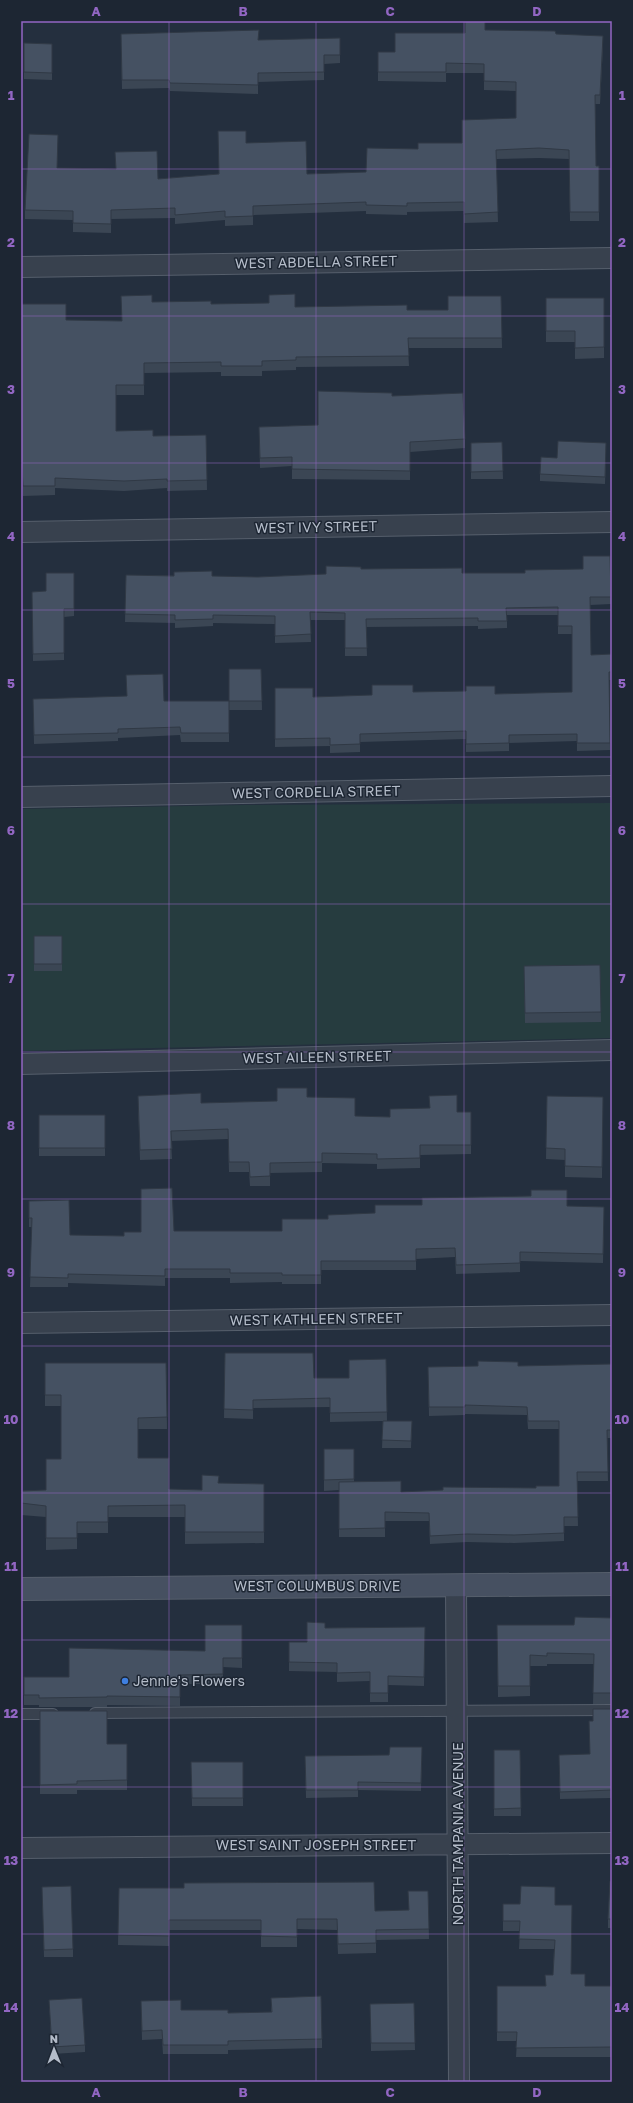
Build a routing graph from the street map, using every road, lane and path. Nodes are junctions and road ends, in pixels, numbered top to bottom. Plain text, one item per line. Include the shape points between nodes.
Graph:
1 (612, 258) edge
2 (21, 266) edge
3 (612, 522) edge
4 (21, 532) edge
5 (612, 786) edge
6 (21, 797) edge
7 (612, 1050) edge
8 (21, 1064) edge
9 (612, 1315) edge
10 (21, 1323) edge
11 (612, 1584) edge
12 (456, 1585) junction
13 (21, 1589) edge
14 (612, 1710) edge
15 (458, 1712) junction
16 (21, 1714) edge
17 (60, 1714) edge
18 (84, 1714) edge
19 (612, 1843) edge
20 (459, 1844) junction
21 (21, 1848) edge
22 (459, 2082) edge

1 - 2 street, WEST ABDELLA STREET
3 - 4 street, WEST IVY STREET
5 - 6 street, WEST CORDELIA STREET
7 - 8 street, WEST AILEEN STREET
9 - 10 street, WEST KATHLEEN STREET
11 - 12 main road, WEST COLUMBUS DRIVE
12 - 13 main road, WEST COLUMBUS DRIVE
12 - 15 street, NORTH TAMPANIA AVENUE
14 - 15 lane
15 - 18 lane
15 - 20 street, NORTH TAMPANIA AVENUE
16 - 17 lane
19 - 20 street, WEST SAINT JOSEPH STREET
20 - 21 street, WEST SAINT JOSEPH STREET
20 - 22 street, NORTH TAMPANIA AVENUE

